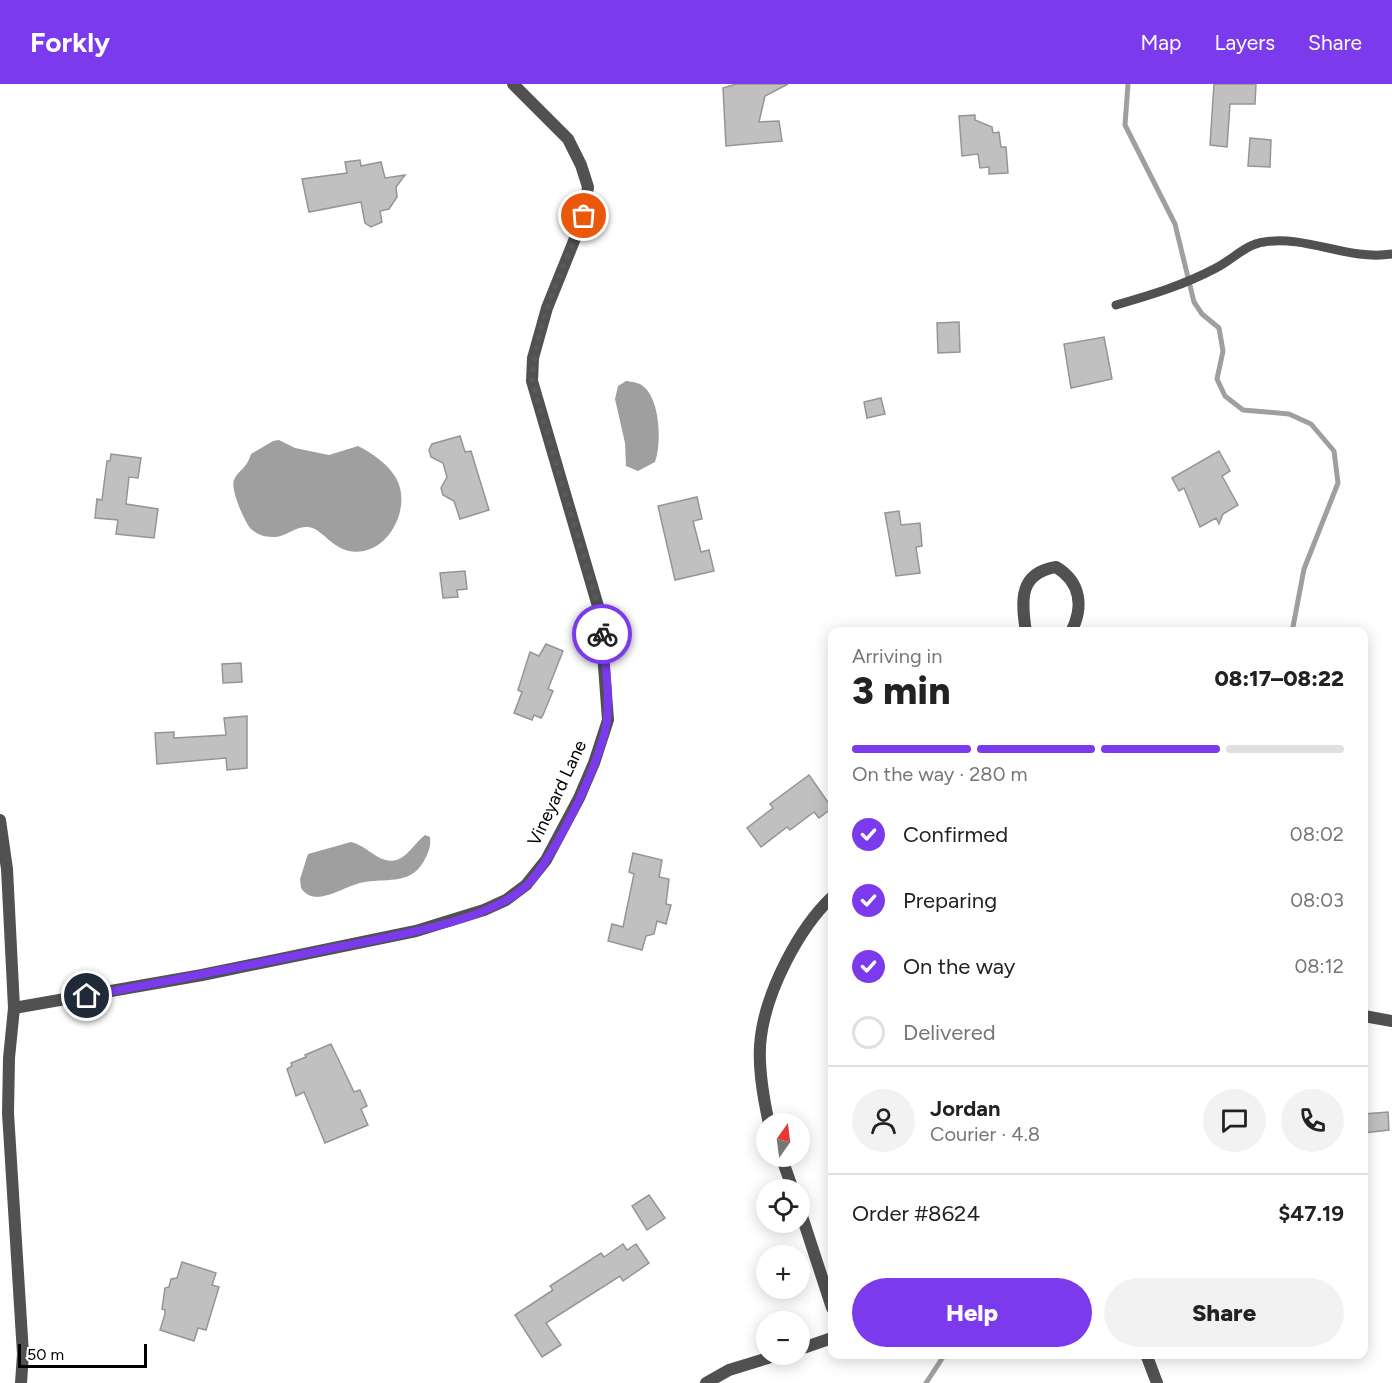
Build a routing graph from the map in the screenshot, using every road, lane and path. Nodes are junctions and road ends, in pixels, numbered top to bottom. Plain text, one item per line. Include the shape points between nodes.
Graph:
1 (513, 84) edge
2 (1392, 254) edge
3 (1116, 304) dead end
4 (1026, 627) edge
5 (1073, 627) edge
6 (0, 820) edge
7 (828, 901) edge
8 (14, 1008) junction
9 (1368, 1017) edge
10 (1392, 1021) edge
11 (767, 1113) edge
12 (808, 1233) edge
13 (828, 1296) edge
14 (828, 1339) edge
15 (810, 1346) edge
16 (1148, 1359) edge
17 (756, 1362) edge
18 (21, 1383) edge
19 (706, 1383) edge
20 (1157, 1383) edge

1 - 8 street, Vineyard Lane via 568,139 588,187 584,216 547,308 533,358 532,381 600,613 608,720 579,798 546,860 526,885 506,900 416,931
2 - 3 lane via 1364,255 1287,240 1262,242 1179,285
4 - 5 street via 1024,595 1029,580 1040,570 1056,567 1076,585 1080,607
6 - 8 street via 7,869
7 - 11 street via 815,913 778,977 768,1005 760,1036
8 - 18 street via 8,1113 23,1354
9 - 10 street
12 - 13 street
14 - 15 street
16 - 20 street
17 - 19 street

